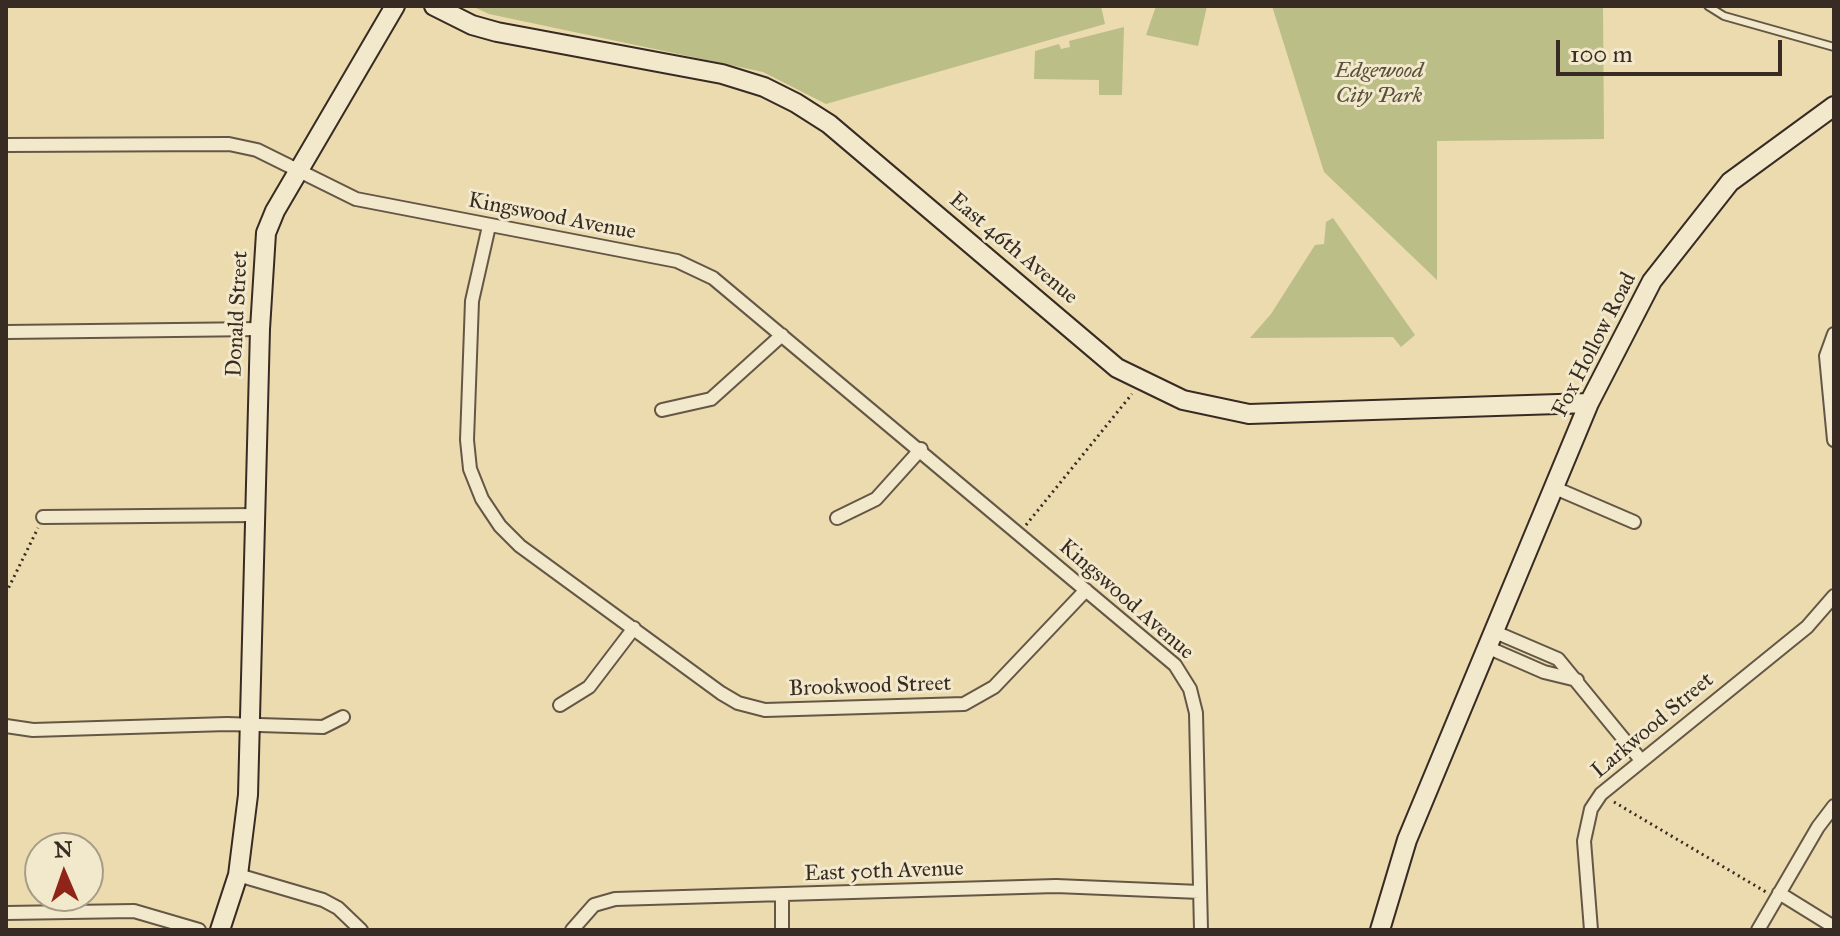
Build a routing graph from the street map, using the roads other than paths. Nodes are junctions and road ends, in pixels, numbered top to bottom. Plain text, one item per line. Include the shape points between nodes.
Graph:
1 (395, 6) edge
2 (434, 6) edge
3 (1708, 6) edge
4 (1834, 47) edge
5 (1834, 106) edge
6 (6, 145) edge
7 (297, 172) junction
8 (489, 226) junction
9 (260, 329) junction
10 (6, 332) edge
11 (1834, 334) edge
12 (782, 335) junction
13 (1589, 403) junction
14 (662, 410) dead end
15 (1834, 436) edge
16 (921, 449) junction
17 (1555, 488) junction
18 (255, 515) junction
19 (43, 517) road end
20 (837, 518) dead end
21 (1634, 522) dead end
22 (1086, 590) junction
23 (1834, 596) edge
24 (634, 628) junction
25 (1492, 640) junction
26 (560, 705) dead end
27 (343, 717) dead end
28 (6, 726) edge
29 (250, 726) junction
30 (1640, 759) junction
31 (1834, 806) edge
32 (238, 875) junction
33 (1200, 892) junction
34 (782, 896) junction
35 (1777, 896) junction
36 (6, 913) edge
37 (574, 926) edge
38 (1834, 927) edge
39 (199, 930) edge
40 (220, 930) edge
41 (361, 930) edge
42 (782, 930) edge
43 (1201, 930) edge
44 (1380, 930) edge
45 (1591, 930) edge
46 (1758, 930) edge

1 - 7 street, Donald Street
2 - 13 street, East 46th Avenue via 497,32 722,74 796,103 829,124 1096,351 1142,382 1183,400 1244,413
3 - 4 lane via 1724,16
5 - 13 street, Fox Hollow Road via 1730,182 1652,281
6 - 7 street, Kingswood Avenue via 229,144 257,150
7 - 8 street, Kingswood Avenue via 367,202
7 - 9 street, Donald Street via 266,233
8 - 12 street, Kingswood Avenue via 689,265 723,285
8 - 24 street, Brookwood Street via 472,301 467,440 476,485 510,537
9 - 10 street
9 - 18 street, Donald Street
11 - 15 street via 1826,356
12 - 14 street via 711,399
12 - 16 street, Kingswood Avenue
13 - 17 street, Fox Hollow Road
16 - 20 street via 876,499
16 - 22 street, Kingswood Avenue
17 - 21 street
17 - 25 street, Fox Hollow Road
18 - 19 street
18 - 29 street, Donald Street
22 - 24 street, Brookwood Street via 994,687 976,700 949,705 750,707 700,679
22 - 33 street, Kingswood Avenue via 1175,665 1190,689 1196,713
23 - 30 street, Larkwood Street via 1807,627
24 - 26 street via 589,687
25 - 30 street via 1558,659
25 - 44 street, Fox Hollow Road via 1407,840
27 - 29 street via 328,726
28 - 29 street
29 - 32 street, Donald Street via 245,839
30 - 45 street, Larkwood Street via 1591,809 1584,841
31 - 35 street
32 - 40 street, Donald Street
32 - 41 street via 323,900
33 - 34 street, East 50th Avenue via 1056,886
33 - 43 street, Kingswood Avenue
34 - 37 street, East 50th Avenue via 615,899 594,905
34 - 42 street
35 - 38 street
35 - 46 street
36 - 39 street via 124,910

